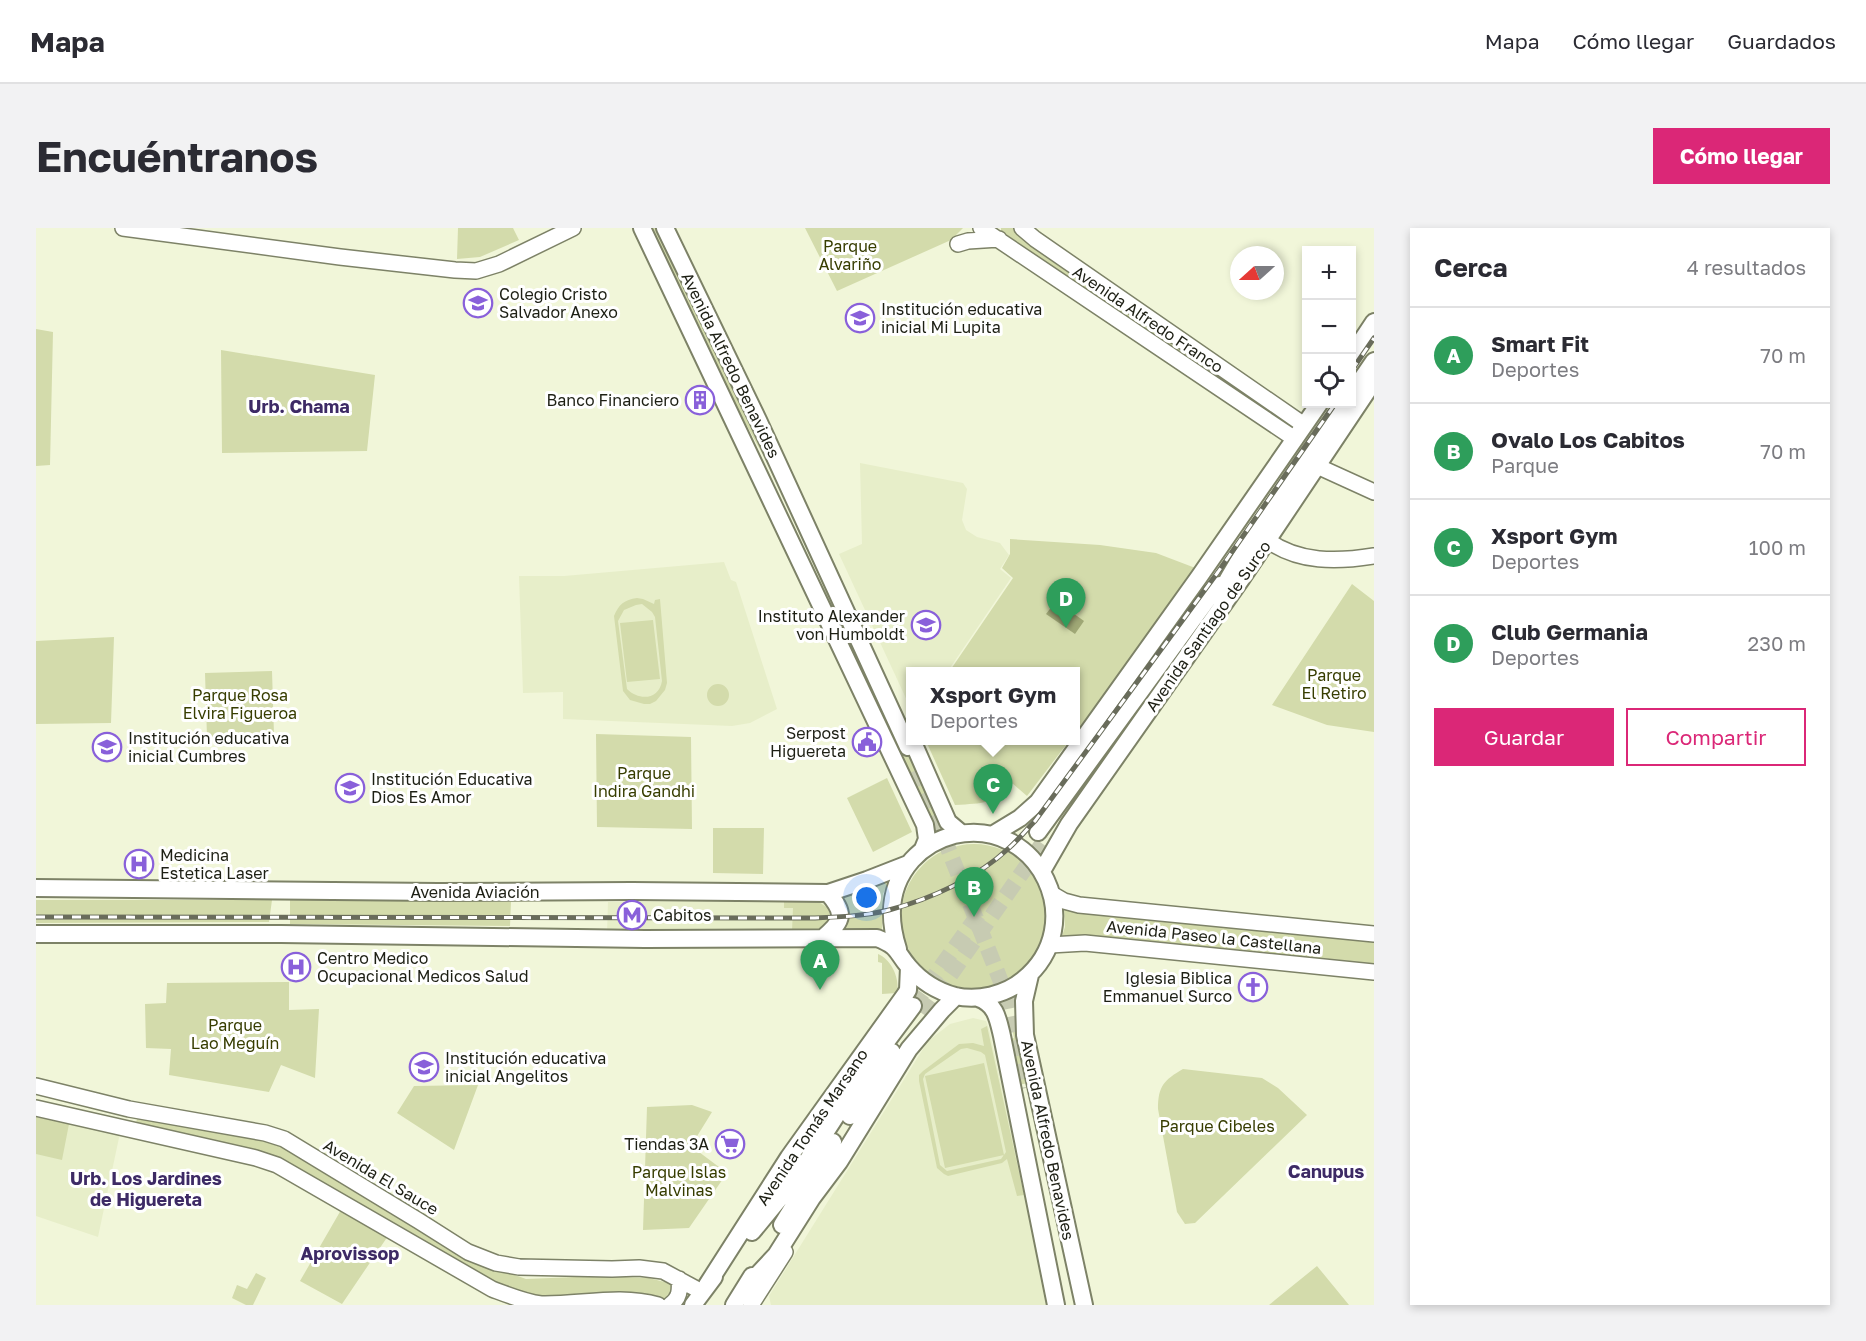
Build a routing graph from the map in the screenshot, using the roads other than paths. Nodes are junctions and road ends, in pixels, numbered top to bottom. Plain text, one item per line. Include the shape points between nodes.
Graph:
1 (123, 228) edge
2 (573, 228) edge
3 (642, 228) edge
4 (665, 228) edge
5 (981, 228) edge
6 (1022, 228) edge
7 (998, 234) edge
8 (958, 244) dead end
9 (1374, 322) edge
10 (1353, 354) edge
11 (1374, 361) edge
12 (1374, 381) edge
13 (1356, 387) edge
14 (1273, 404) junction
15 (1316, 408) edge
16 (1341, 408) edge
17 (1263, 418) junction
18 (1300, 432) junction
19 (1317, 466) junction
20 (766, 488) junction
21 (1374, 492) edge
22 (1267, 540) junction
23 (1374, 556) edge
24 (1235, 577) junction
25 (906, 739) edge
26 (906, 740) edge
27 (1080, 744) edge
28 (909, 745) edge
29 (1079, 745) edge
30 (961, 833) junction
31 (992, 835) junction
32 (923, 849) junction
33 (908, 864) junction
34 (1042, 871) junction
35 (36, 888) edge
36 (828, 893) junction
37 (1052, 894) junction
38 (36, 934) edge
39 (1374, 934) edge
40 (824, 938) junction
41 (1050, 945) junction
42 (898, 949) junction
43 (909, 967) junction
44 (1374, 972) edge
45 (1030, 975) junction
46 (956, 996) junction
47 (978, 998) junction
48 (36, 1086) edge
49 (36, 1108) edge
50 (839, 1162) junction
51 (678, 1279) junction
52 (748, 1285) junction
53 (701, 1294) edge
54 (658, 1305) edge
55 (670, 1305) edge
56 (734, 1305) edge
57 (751, 1305) edge
58 (1056, 1305) edge
59 (1065, 1305) edge
60 (1075, 1305) edge
61 (1084, 1305) edge

1 - 2 street via 476,271
3 - 20 main road, Avenida Alfredo Benavides
4 - 25 main road, Avenida Alfredo Benavides via 796,502 813,519
5 - 7 street, Avenida Alfredo Franco
6 - 14 street, Avenida Alfredo Franco
7 - 8 street
7 - 17 street, Avenida Alfredo Franco
9 - 10 main road
11 - 13 main road
12 - 19 main road, Avenida Santiago de Surco
14 - 17 street
14 - 18 street, Avenida Alfredo Franco
15 - 18 main road
16 - 24 main road, Avenida Santiago de Surco via 1299,469
17 - 18 street, Avenida Alfredo Franco
18 - 27 main road
19 - 21 street
19 - 22 main road, Avenida Santiago de Surco
20 - 26 main road, Avenida Alfredo Benavides via 784,507
20 - 32 main road, Avenida Alfredo Benavides via 925,825 927,838
22 - 23 street via 1290,554 1319,559
22 - 24 main road, Avenida Santiago de Surco
24 - 24 main road, Avenida Santiago de Surco via 1212,593 1042,835 1217,597
24 - 34 main road, Avenida Santiago de Surco via 1069,824
28 - 30 main road, Avenida Alfredo Benavides via 948,822
29 - 31 main road via 1038,802
30 - 31 main road
30 - 32 main road
31 - 34 main road via 1020,848
32 - 33 main road
33 - 36 main road, Avenida Aviación
33 - 42 main road via 893,896 891,923
34 - 37 main road
35 - 36 main road, Avenida Aviación
36 - 40 main road via 841,914
37 - 39 street, Avenida Paseo la Castellana via 1079,905
37 - 41 main road via 1055,920
38 - 40 main road
40 - 42 main road via 877,938
41 - 44 street, Avenida Paseo la Castellana via 1085,943
41 - 45 main road
42 - 43 main road
43 - 46 main road via 938,990
43 - 53 main road, Avenida Tomás Marsano via 905,995 789,1157
45 - 47 main road via 1006,991
45 - 61 main road, Avenida Alfredo Benavides via 1024,1001 1025,1035
46 - 47 main road
46 - 50 main road, Avenida Tomás Marsano via 909,1049
47 - 58 main road, Avenida Alfredo Benavides via 993,1007 1000,1028
48 - 51 street, Avenida El Sauce via 129,1109 284,1139 468,1252 496,1263 519,1267 639,1268 663,1271
49 - 54 street via 278,1165 492,1289 530,1302 550,1305 631,1300
50 - 52 main road, Avenida Tomás Marsano via 776,1255
50 - 57 street, Avenida Tomás Marsano
51 - 53 street, Avenida El Sauce
51 - 55 street via 678,1297
52 - 53 main road, Avenida Tomás Marsano via 803,1189 918,1010 869,1065 794,1181
52 - 56 main road, Avenida Tomás Marsano
59 - 60 main road, Avenida Alfredo Benavides via 1022,1090

